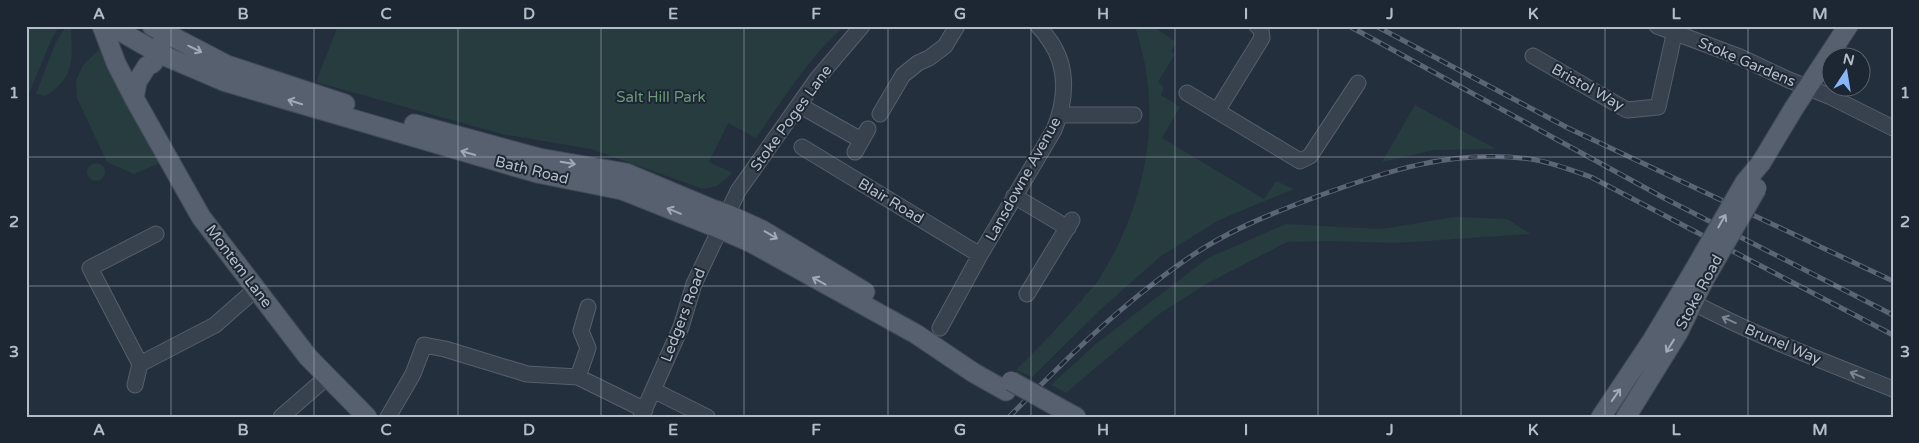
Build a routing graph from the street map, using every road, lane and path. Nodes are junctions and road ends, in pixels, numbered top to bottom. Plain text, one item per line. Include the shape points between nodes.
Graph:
1 (102, 26) edge
2 (111, 26) edge
3 (862, 26) edge
4 (957, 26) edge
5 (1256, 26) edge
6 (1657, 26) edge
7 (1848, 26) edge
8 (1041, 27) edge
9 (157, 29) edge
10 (1675, 29) edge
11 (1533, 56) dead end
12 (152, 60) junction
13 (116, 63) junction
14 (1358, 83) dead end
15 (1809, 88) junction
16 (1186, 94) dead end
17 (134, 98) junction
18 (799, 105) junction
19 (1216, 111) junction
20 (880, 114) dead end
21 (1060, 115) junction
22 (1134, 115) dead end
23 (1893, 128) edge
24 (861, 141) dead end
25 (802, 147) dead end
26 (1014, 196) junction
27 (723, 221) junction
28 (156, 234) dead end
29 (980, 254) junction
30 (1693, 281) junction
31 (256, 288) junction
32 (1027, 294) dead end
33 (1692, 302) junction
34 (588, 307) dead end
35 (938, 337) junction
36 (140, 364) junction
37 (327, 377) junction
38 (578, 377) junction
39 (135, 385) dead end
40 (1893, 389) edge
41 (653, 390) junction
42 (1050, 411) edge
43 (643, 413) edge
44 (281, 417) edge
45 (367, 417) edge
46 (388, 417) edge
47 (707, 417) edge
48 (1076, 417) edge
49 (1601, 417) edge
50 (1626, 417) edge

1 - 13 main road, Montem Lane
2 - 12 main road, Bath Road
3 - 18 street, Stoke Poges Lane
4 - 20 street via 945,46 903,75 884,98
5 - 19 street via 1261,29 1262,38
6 - 10 street, Stoke Gardens
7 - 15 main road, Stoke Road
8 - 21 street, Lansdowne Avenue via 1058,52 1062,68 1065,84
9 - 12 main road
9 -> 27 main road, Bath Road via 227,65 314,94 539,158 626,173 712,210
10 - 11 street, Bristol Way via 1658,107 1627,110
10 - 15 street, Stoke Gardens
12 - 13 main road via 130,66
12 - 17 main road via 137,82
27 -> 12 main road, Bath Road via 622,190 537,173
13 - 17 main road, Montem Lane
14 - 19 street via 1310,156 1300,161
15 - 23 street, Stoke Gardens
15 - 30 main road, Stoke Road, bridge via 1794,108
16 - 19 street
17 - 31 main road, Montem Lane via 201,217
18 - 24 street
18 - 27 street, Stoke Poges Lane via 738,191
21 - 22 street
21 - 26 street, Lansdowne Avenue
25 - 29 street, Blair Road
26 - 29 street, Lansdowne Avenue
26 - 32 street via 1070,224
27 - 35 main road, Bath Road via 750,242 916,334
27 - 41 street, Ledgers Road via 694,284 681,327
28 - 36 street via 90,268
29 - 35 street, Lansdowne Avenue
30 - 33 main road, Stoke Road
49 -> 30 main road, Stoke Road
31 - 36 street via 215,325
31 - 37 main road, Montem Lane
40 -> 33 street, Brunel Way
33 -> 50 main road, Stoke Road via 1678,332
34 - 38 street via 581,331 588,348
35 - 42 main road, Bath Road, bridge
36 - 39 street
37 - 44 street
37 - 45 main road, Montem Lane
38 - 43 street
38 - 46 street via 527,374 417,342 413,374
41 - 43 street, Ledgers Road
41 - 47 street
42 - 48 main road, Bath Road

